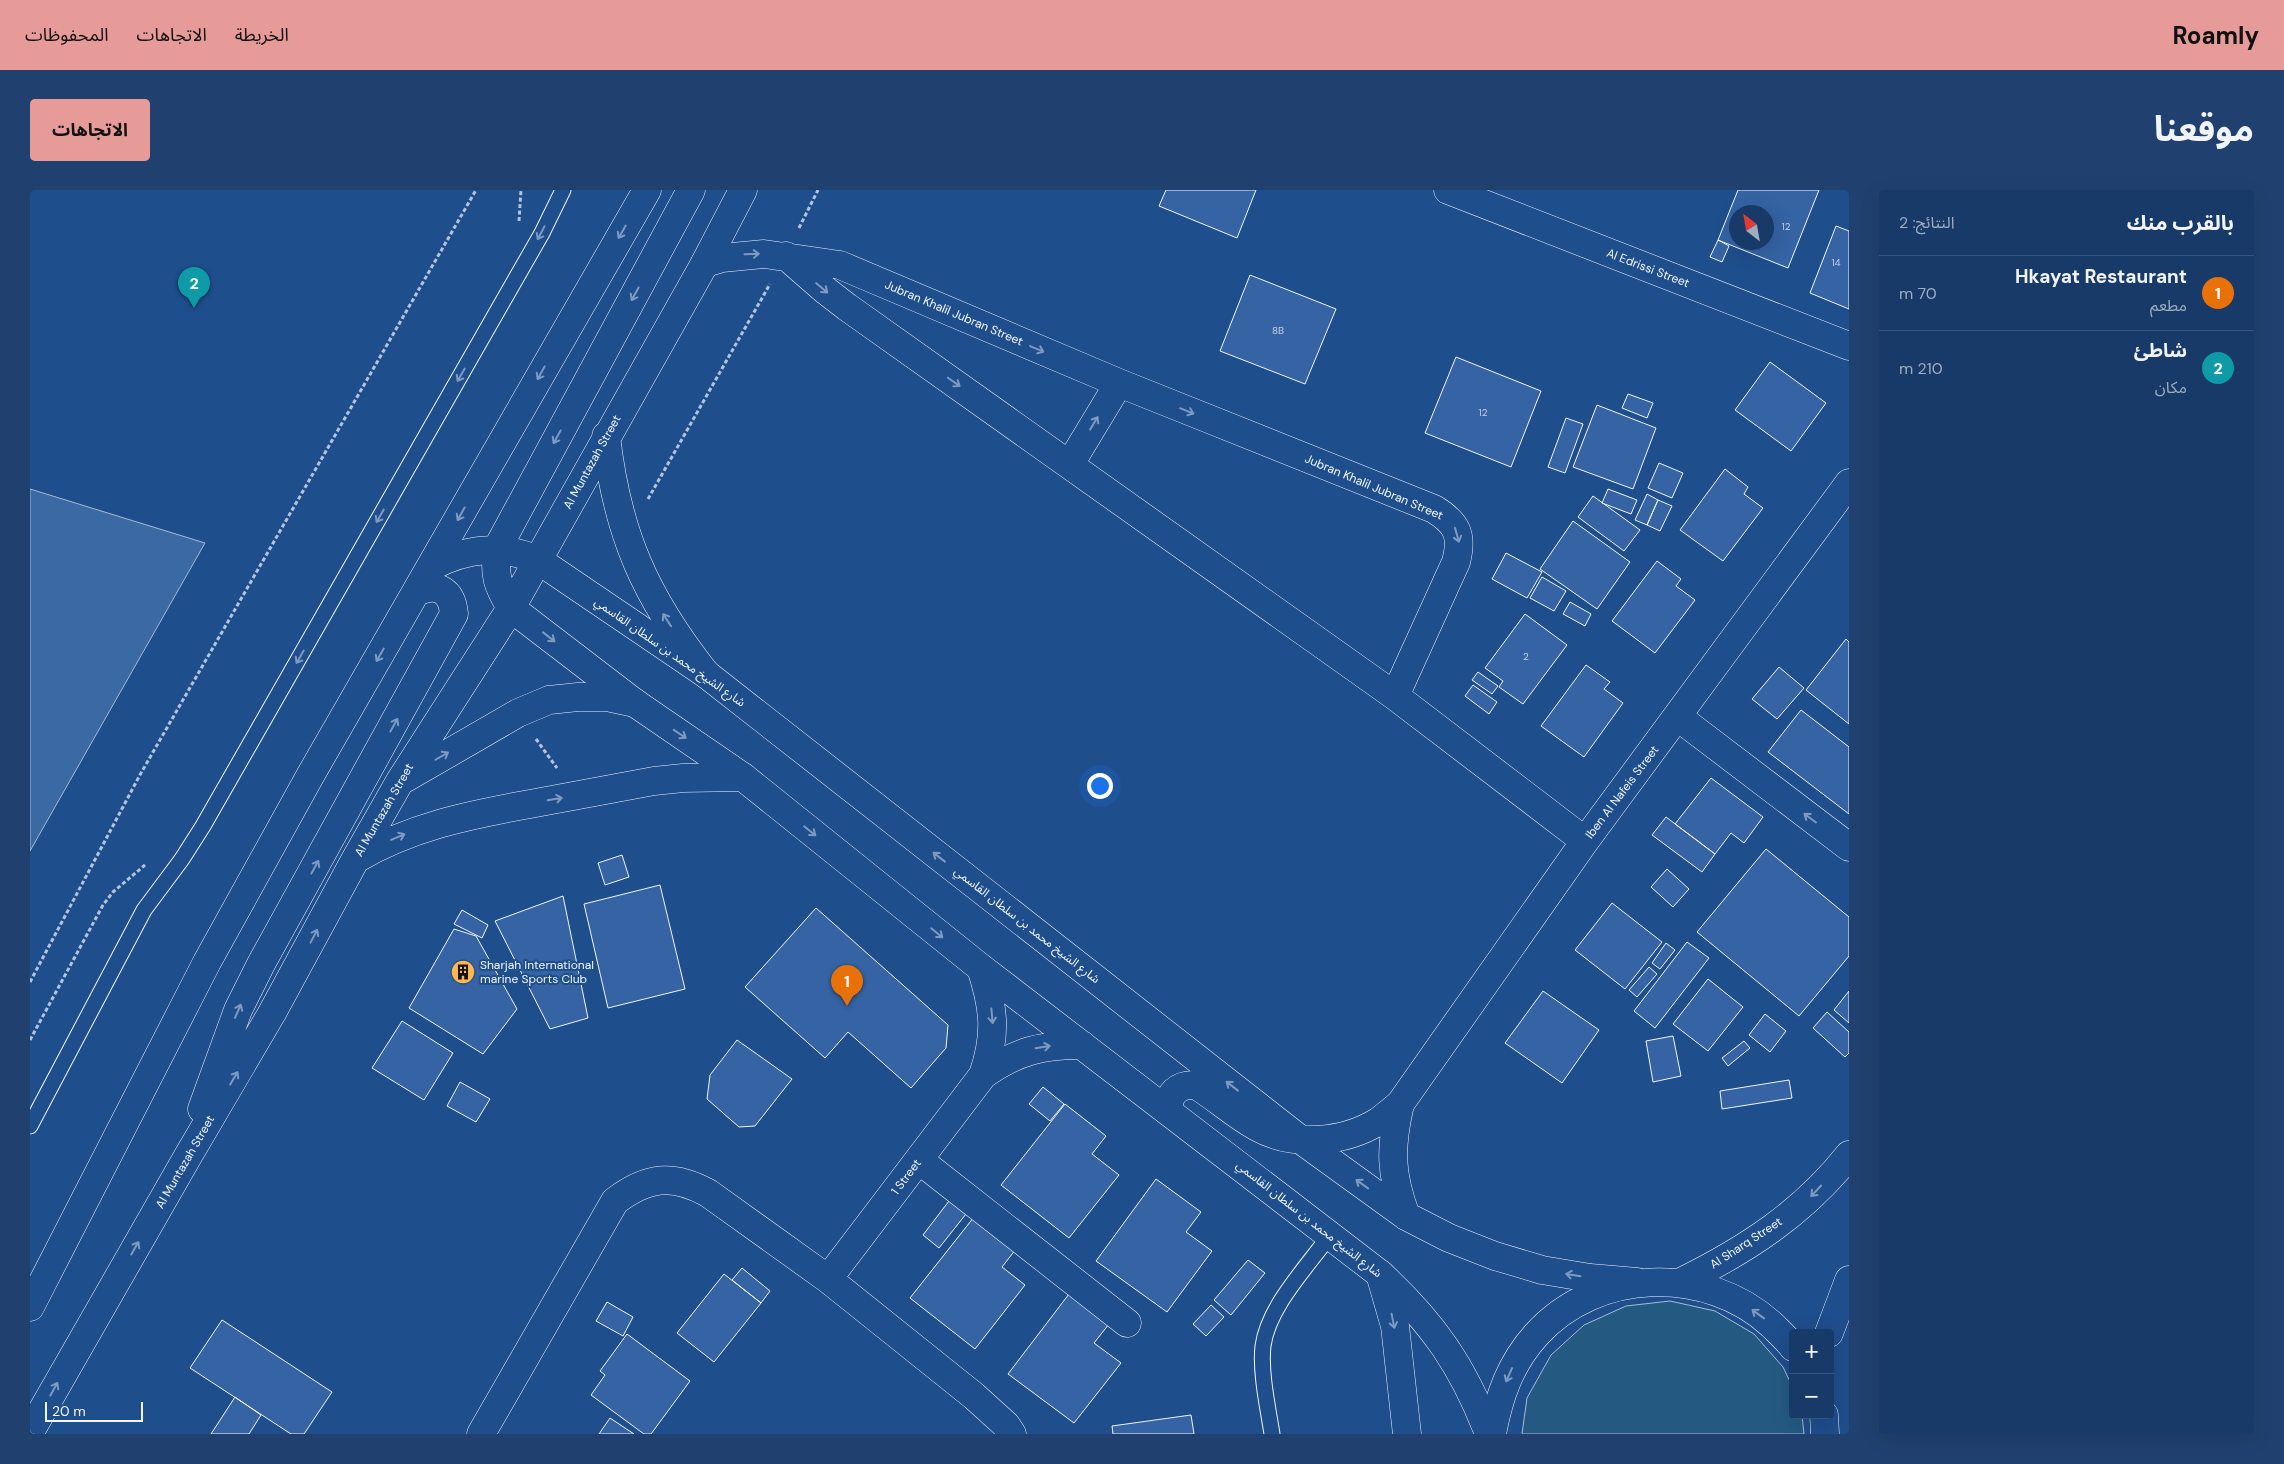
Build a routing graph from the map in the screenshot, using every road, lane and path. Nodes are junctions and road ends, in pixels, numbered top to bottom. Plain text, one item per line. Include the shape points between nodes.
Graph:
1 (476, 190) edge
2 (563, 190) edge
3 (647, 190) edge
4 (691, 190) edge
5 (743, 190) edge
6 (818, 190) edge
7 (1448, 190) edge
8 (1495, 199) edge
9 (786, 256) junction
10 (705, 263) junction
11 (1849, 346) edge
12 (1119, 383) junction
13 (606, 436) junction
14 (1070, 464) junction
15 (1849, 483) edge
16 (626, 537) junction
17 (497, 549) junction
18 (538, 560) junction
19 (432, 566) junction
20 (417, 592) junction
21 (511, 608) junction
22 (706, 674) junction
23 (1395, 696) junction
24 (635, 703) junction
25 (518, 713) junction
26 (1678, 717) junction
27 (743, 777) junction
28 (400, 781) junction
29 (576, 796) junction
30 (1585, 841) junction
31 (1849, 847) edge
32 (355, 860) junction
33 (981, 968) junction
34 (30, 982) edge
35 (1082, 1045) junction
36 (983, 1075) junction
37 (1400, 1104) junction
38 (1170, 1112) junction
39 (30, 1126) edge
40 (1301, 1140) junction
41 (1849, 1155) edge
42 (188, 1156) junction
43 (918, 1160) junction
44 (1406, 1216) junction
45 (1330, 1235) junction
46 (1380, 1274) junction
47 (828, 1279) junction
48 (1849, 1280) edge
49 (1639, 1282) junction
50 (1681, 1282) junction
51 (30, 1307) edge
52 (1127, 1323) dead end
53 (1830, 1329) edge
54 (1789, 1343) edge
55 (1824, 1419) edge
56 (30, 1432) edge
57 (481, 1434) edge
58 (1012, 1434) edge
59 (1272, 1434) edge
60 (1407, 1434) edge
61 (1491, 1434) edge
62 (1825, 1434) edge

1 - 34 path via 141,773
2 -> 39 lane via 204,826 144,910
3 -> 19 street
4 -> 17 street
5 - 10 street, Al Muntazah Street
6 - 9 path
7 - 8 street, Al Edrissi Street
8 - 11 street, Al Edrissi Street
10 -> 9 street, Jubran Khalil Jubran Street via 744,254
9 -> 12 street, Jubran Khalil Jubran Street via 840,265
9 -> 14 street via 847,307
9 - 16 path
10 - 13 street, Al Muntazah Street
14 -> 12 street
12 -> 23 street, Jubran Khalil Jubran Street via 1448,517 1457,530 1460,546 1456,562
13 - 16 street via 613,487
13 - 18 street, Al Muntazah Street
14 - 23 street
15 - 26 street, Iben Al Nafeis Street
22 -> 16 street via 659,609
17 - 18 street, شارع الشيخ محمد بن سلطان القاسمي
17 - 19 street, شارع الشيخ محمد بن سلطان القاسمي via 452,555
17 - 21 street via 495,570 499,590
18 - 21 street, Al Muntazah Street
18 - 22 street, شارع الشيخ محمد بن سلطان القاسمي
19 - 20 street
42 -> 20 street via 238,1010 454,614 447,594 438,588 426,587
20 -> 51 street via 207,962
21 -> 24 street, شارع الشيخ محمد بن سلطان القاسمي
21 - 28 street, Al Muntazah Street
40 -> 22 street, شارع الشيخ محمد بن سلطان القاسمي
23 - 30 street
24 - 25 street via 607,697 578,697 549,700
24 -> 27 street, شارع الشيخ محمد بن سلطان القاسمي
28 -> 25 street
25 - 29 path
26 - 30 street, Iben Al Nafeis Street
31 -> 26 street
27 - 29 street via 684,778
27 -> 33 street, شارع الشيخ محمد بن سلطان القاسمي
28 - 32 street, Al Muntazah Street
32 -> 29 street via 380,844 439,823
30 - 37 street, Iben Al Nafeis Street
42 -> 32 street, Al Muntazah Street via 272,1013
33 - 35 street, شارع الشيخ محمد بن سلطان القاسمي
33 -> 36 street, 1 Street via 992,1011 993,1032
36 -> 35 street, 1 Street via 1019,1053 1039,1047
35 - 38 street, شارع الشيخ محمد بن سلطان القاسمي
36 - 43 street, 1 Street
37 - 40 street, Iben Al Nafeis Street via 1379,1121 1355,1132 1328,1139
37 - 44 street, Iben Al Nafeis Street via 1392,1161 1396,1189
38 - 40 street via 1171,1095 1187,1084 1196,1085 1257,1128
38 - 45 street, شارع الشيخ محمد بن سلطان القاسمي
44 -> 40 street, شارع الشيخ محمد بن سلطان القاسمي
41 -> 50 street, Al Sharq Street via 1807,1201 1768,1232 1726,1260
56 -> 42 street, Al Muntazah Street
43 - 47 street, 1 Street
43 - 52 street
49 -> 44 street, شارع الشيخ محمد بن سلطان القاسمي via 1590,1278 1533,1267 1449,1238
45 - 46 street, شارع الشيخ محمد بن سلطان القاسمي
45 - 59 lane via 1278,1308 1265,1334 1263,1363
46 -> 60 street via 1394,1326
46 - 61 street, شارع الشيخ محمد بن سلطان القاسمي via 1434,1330 1458,1365
47 - 57 street via 690,1183 670,1179 650,1181 632,1188 615,1201 604,1218
47 - 58 street via 974,1396
48 - 53 street
49 - 50 street
49 -> 61 street via 1601,1292 1566,1310 1536,1334 1513,1366 1498,1402
54 -> 50 street via 1758,1313 1722,1293
55 - 62 street

